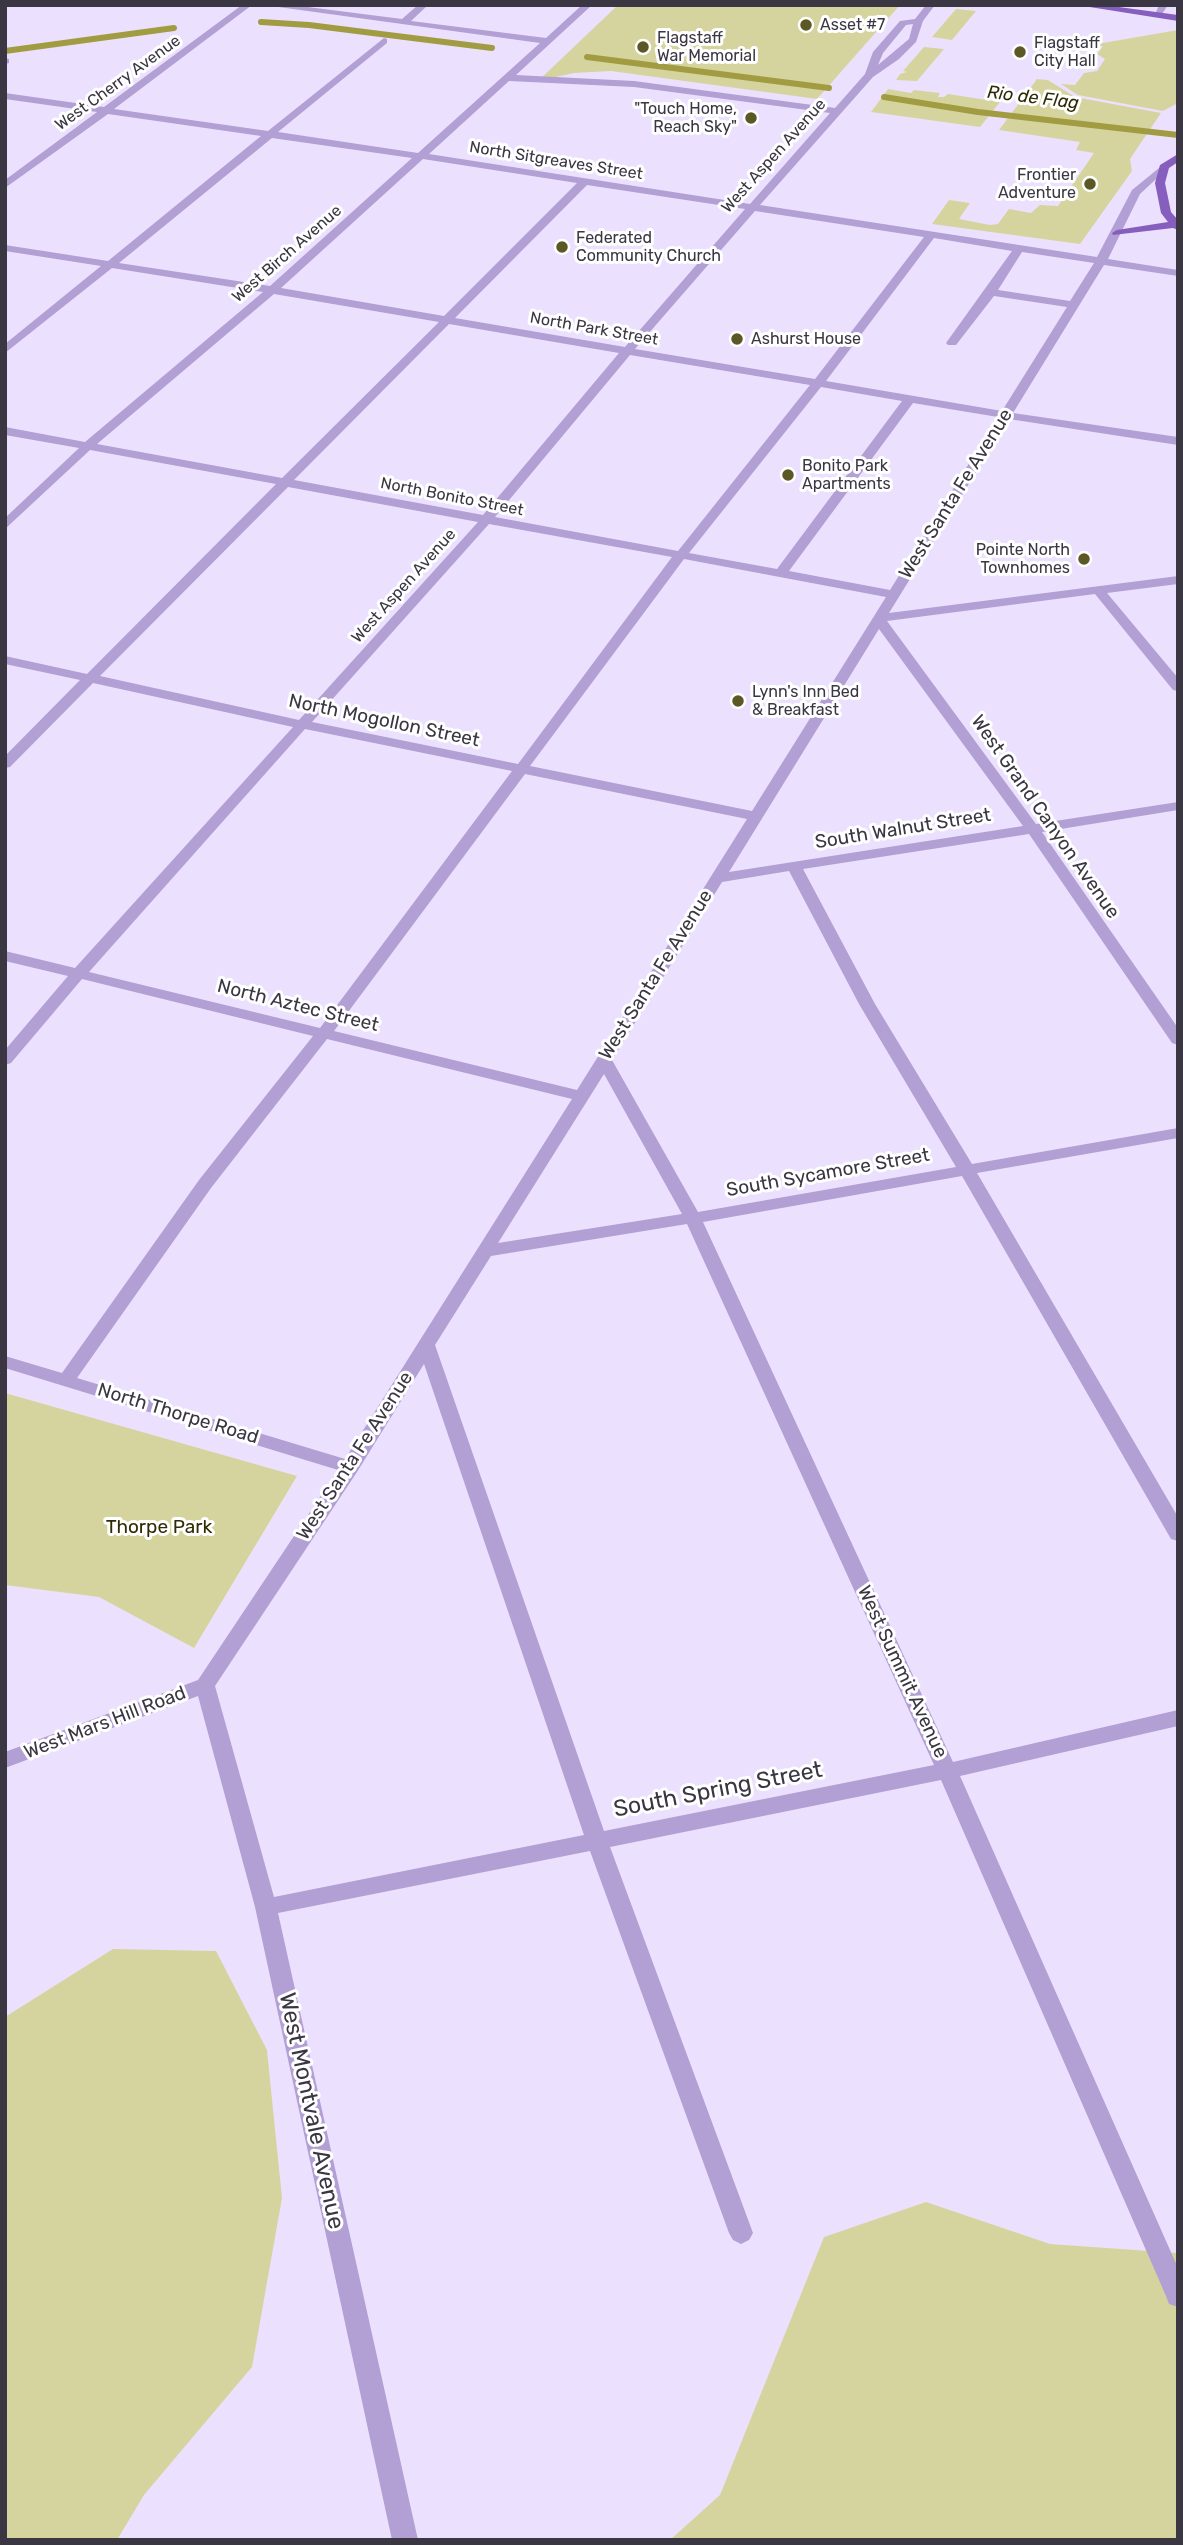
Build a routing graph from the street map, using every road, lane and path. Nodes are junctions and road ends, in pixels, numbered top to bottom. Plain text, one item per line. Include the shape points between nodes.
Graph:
1 (248, 5) edge
2 (268, 5) edge
3 (424, 5) edge
4 (588, 5) edge
5 (932, 5) edge
6 (1081, 5) edge
7 (1164, 5) edge
8 (1103, 7) edge
9 (1157, 15) junction
10 (1178, 18) edge
11 (918, 21) junction
12 (403, 23) junction
13 (384, 41) dead end
14 (547, 41) junction
15 (870, 75) junction
16 (507, 78) junction
17 (5, 96) edge
18 (105, 111) junction
19 (837, 111) junction
20 (268, 134) junction
21 (421, 156) junction
22 (1178, 157) edge
23 (1164, 167) junction
24 (584, 182) junction
25 (5, 185) edge
26 (751, 208) junction
27 (1177, 225) edge
28 (1117, 233) junction
29 (931, 235) junction
30 (5, 248) edge
31 (1019, 249) junction
32 (1101, 261) junction
33 (109, 264) junction
34 (1178, 273) edge
35 (272, 290) junction
36 (991, 292) junction
37 (1074, 305) junction
38 (447, 320) junction
39 (952, 343) dead end
40 (5, 350) edge
41 (627, 351) junction
42 (819, 382) junction
43 (910, 398) junction
44 (1005, 415) junction
45 (5, 431) edge
46 (1178, 441) edge
47 (88, 446) junction
48 (284, 483) junction
49 (485, 521) junction
50 (5, 524) edge
51 (680, 556) junction
52 (779, 574) junction
53 (1178, 580) edge
54 (1098, 590) junction
55 (893, 594) junction
56 (878, 618) junction
57 (5, 660) edge
58 (89, 679) junction
59 (1178, 687) edge
60 (304, 724) junction
61 (5, 764) edge
62 (522, 769) junction
63 (1178, 806) edge
64 (755, 816) junction
65 (1032, 828) junction
66 (793, 865) junction
67 (717, 877) junction
68 (5, 956) edge
69 (78, 974) junction
70 (324, 1033) junction
71 (1178, 1040) edge
72 (5, 1060) edge
73 (604, 1060) junction
74 (581, 1096) junction
75 (1178, 1133) edge
76 (967, 1170) junction
77 (693, 1218) junction
78 (484, 1251) junction
79 (426, 1344) junction
80 (5, 1362) edge
81 (66, 1380) junction
82 (350, 1467) junction
83 (1178, 1534) edge
84 (205, 1685) junction
85 (1178, 1718) edge
86 (5, 1760) edge
87 (947, 1771) junction
88 (597, 1841) junction
89 (266, 1907) junction
90 (741, 2233) dead end
91 (1178, 2295) edge
92 (405, 2540) edge

1 - 18 street, West Cherry Avenue
2 - 12 street
3 - 12 street
4 - 14 street, West Birch Avenue
5 - 11 street, West Aspen Avenue
6 - 8 main road
7 - 9 street
8 - 9 main road
9 - 10 main road
11 - 15 street, West Aspen Avenue via 913,40
11 - 15 street via 903,23 878,52
12 - 14 street
13 - 20 street
14 - 16 street, West Birch Avenue
15 - 19 street, West Aspen Avenue
16 - 19 street via 634,84
16 - 21 street, West Birch Avenue
17 - 18 street, North Sitgreaves Street
18 - 20 street, North Sitgreaves Street
18 - 25 street, West Cherry Avenue
19 - 26 street, West Aspen Avenue
20 - 21 street, North Sitgreaves Street
20 - 33 street
21 - 24 street, North Sitgreaves Street
21 - 35 street, West Birch Avenue
22 - 23 main road, West Santa Fe Avenue
23 - 27 main road via 1162,199 1166,213
23 - 28 street, West Santa Fe Avenue via 1136,192
24 - 26 street, North Sitgreaves Street
24 - 38 street
26 - 29 street, North Sitgreaves Street
26 - 41 street, West Aspen Avenue
27 - 28 main road
28 - 32 street, West Santa Fe Avenue
29 - 31 street, North Sitgreaves Street
29 - 42 street
30 - 33 street, North Park Street
31 - 32 street, North Sitgreaves Street
31 - 36 street
32 - 34 street
32 - 37 street, West Santa Fe Avenue
33 - 35 street, North Park Street
33 - 40 street
35 - 38 street, North Park Street
35 - 47 street, West Birch Avenue
36 - 37 street
36 - 39 street
37 - 44 street, West Santa Fe Avenue
38 - 41 street, North Park Street
38 - 48 street
41 - 42 street, North Park Street
41 - 49 street, West Aspen Avenue
42 - 43 street, North Park Street
42 - 51 street
43 - 44 street, North Park Street
43 - 52 street
44 - 46 street, North Park Street
44 - 55 street, West Santa Fe Avenue
45 - 47 street, North Bonito Street
47 - 48 street, North Bonito Street
47 - 50 street, West Birch Avenue
48 - 49 street, North Bonito Street
48 - 58 street
49 - 51 street, North Bonito Street
49 - 60 street, West Aspen Avenue
51 - 52 street, North Bonito Street
51 - 62 street
52 - 55 street, North Bonito Street
53 - 54 street
54 - 56 street
54 - 59 street
55 - 56 street, West Santa Fe Avenue
56 - 64 street, West Santa Fe Avenue
56 - 65 street, West Grand Canyon Avenue
57 - 58 street, North Mogollon Street
58 - 60 street, North Mogollon Street
58 - 61 street
60 - 62 street, North Mogollon Street
60 - 69 street, West Aspen Avenue
62 - 64 street, North Mogollon Street
62 - 70 street
63 - 65 street, South Walnut Street
64 - 67 street, West Santa Fe Avenue
65 - 66 street, South Walnut Street
65 - 71 street, West Grand Canyon Avenue
66 - 67 street, South Walnut Street
66 - 76 street via 867,1004
67 - 73 street, West Santa Fe Avenue
68 - 69 street, North Aztec Street
69 - 70 street, North Aztec Street
69 - 72 street, West Aspen Avenue
70 - 74 street, North Aztec Street
70 - 81 street via 205,1184
73 - 74 street, West Santa Fe Avenue
73 - 77 street, West Summit Avenue
74 - 78 street, West Santa Fe Avenue
75 - 76 street, South Sycamore Street
76 - 77 street, South Sycamore Street
76 - 83 street
77 - 78 street, South Sycamore Street
77 - 87 street, West Summit Avenue
78 - 79 street, West Santa Fe Avenue
79 - 82 street, West Santa Fe Avenue
79 - 88 street
80 - 81 street, North Thorpe Road
81 - 82 street, North Thorpe Road
82 - 84 street, West Santa Fe Avenue
84 - 86 street, West Mars Hill Road
84 - 89 street, West Montvale Avenue
85 - 87 street, South Spring Street
87 - 88 street, South Spring Street
87 - 91 street, West Summit Avenue
88 - 89 street, South Spring Street
88 - 90 street
89 - 92 street, West Montvale Avenue

